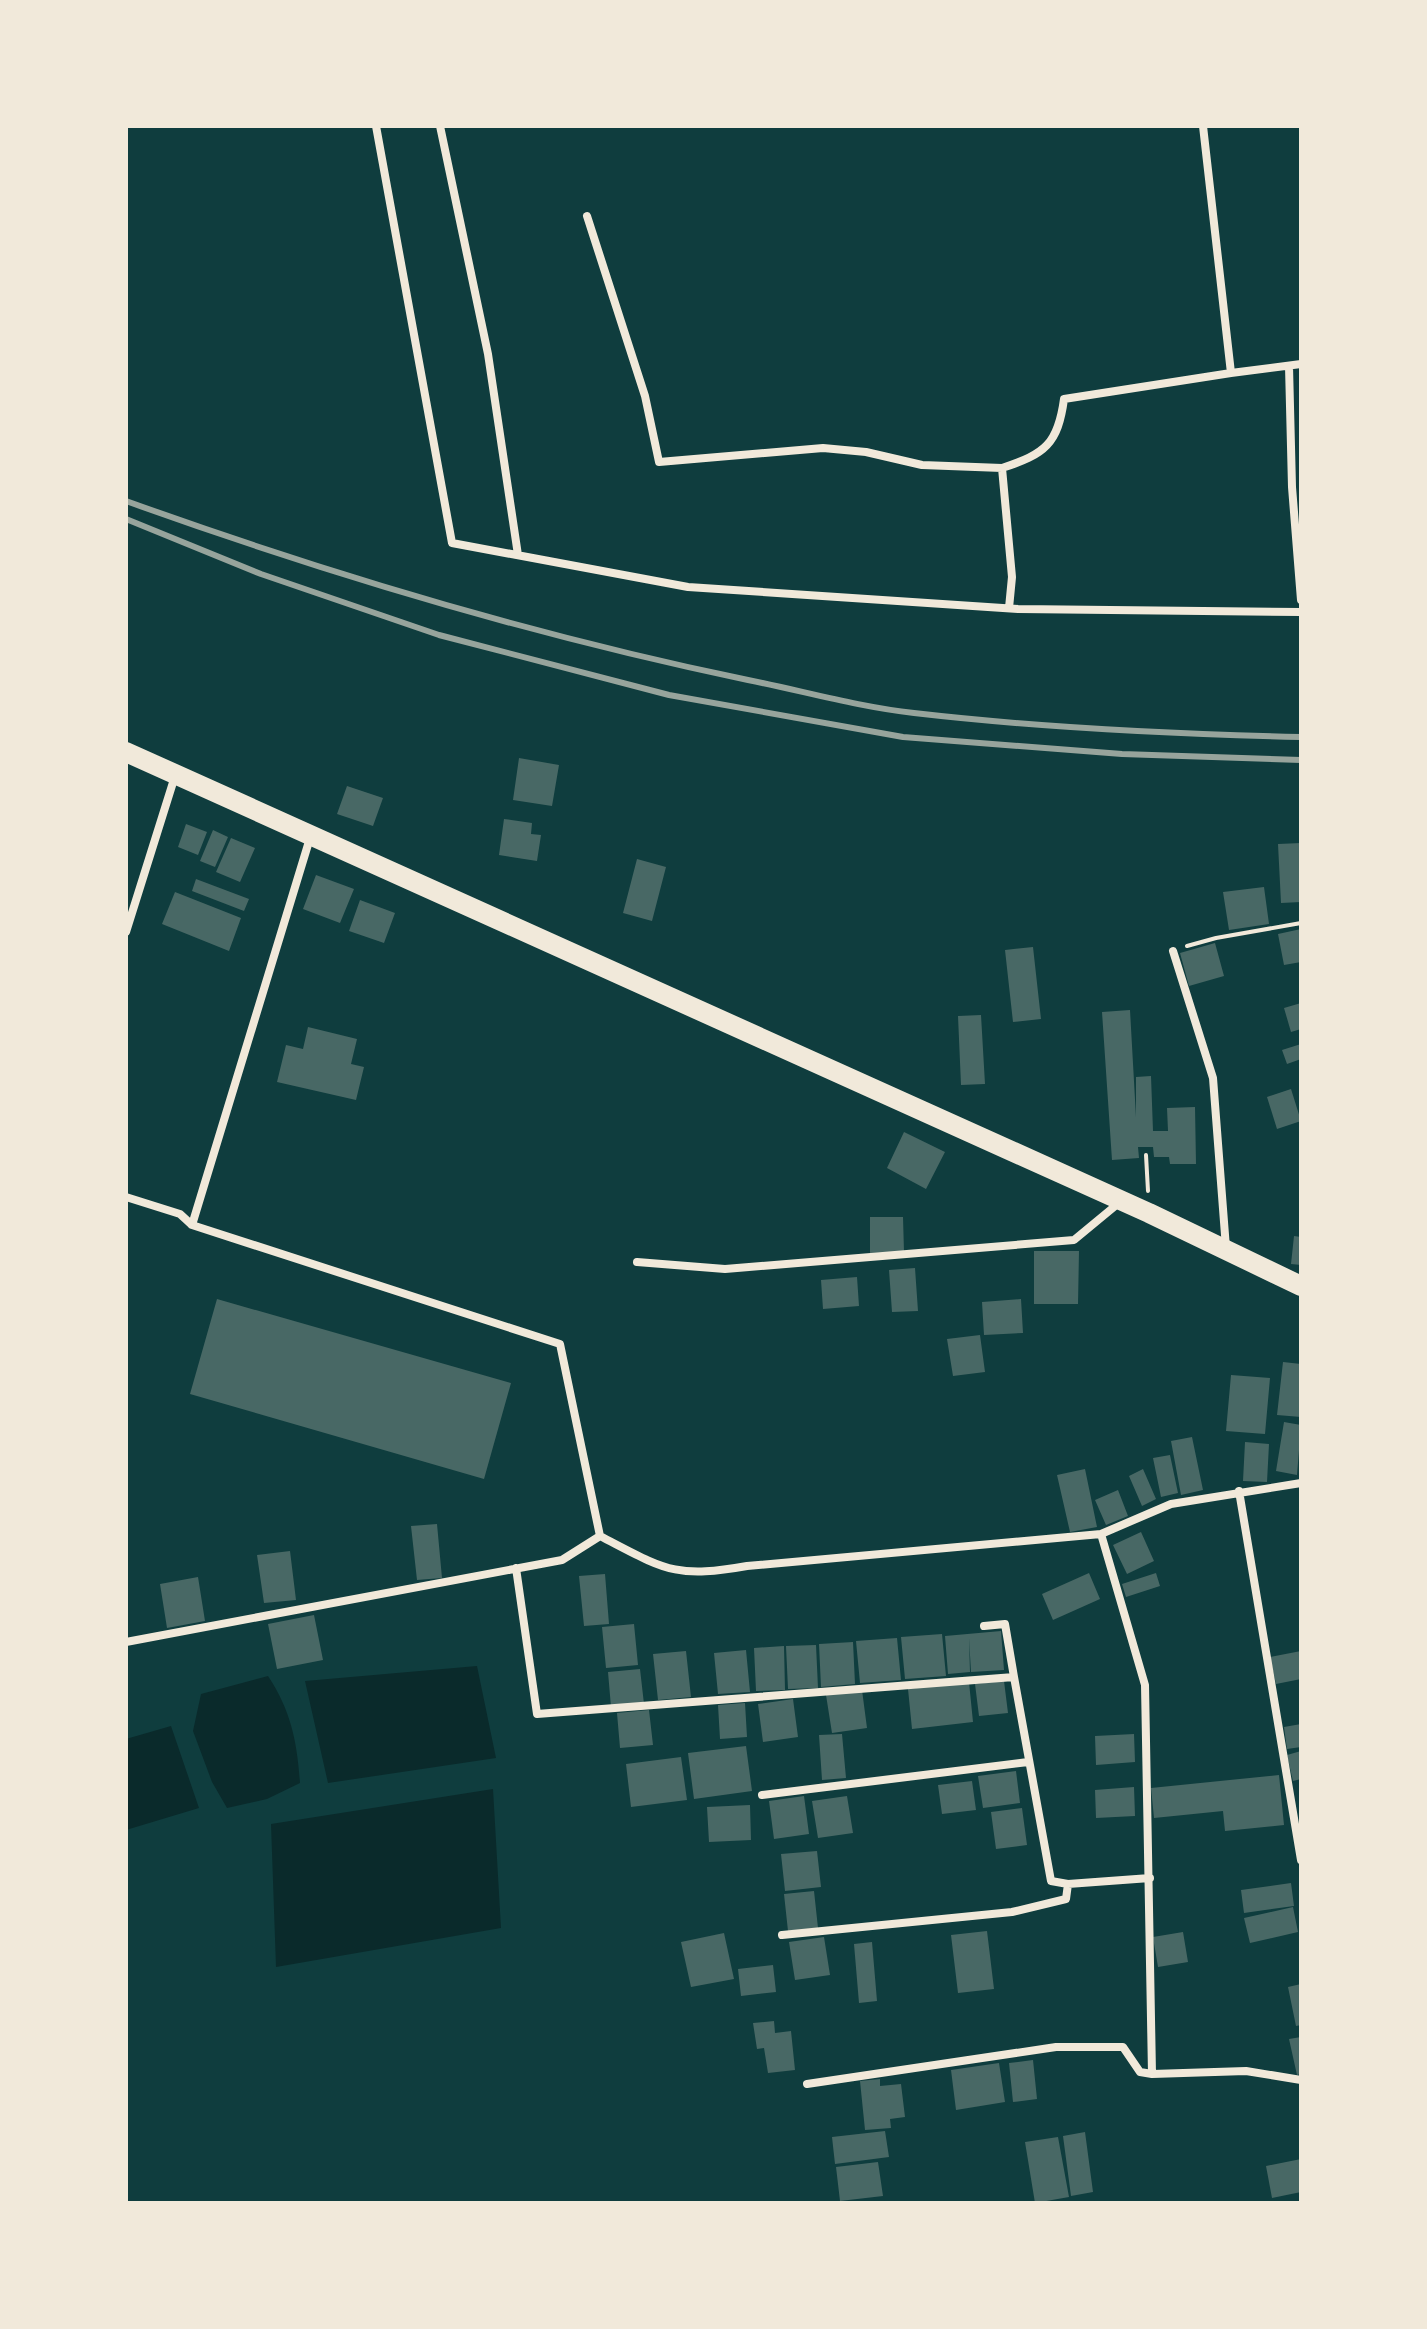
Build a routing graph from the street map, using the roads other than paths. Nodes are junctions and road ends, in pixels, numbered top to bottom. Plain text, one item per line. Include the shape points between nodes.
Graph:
1 (376, 126) edge
2 (440, 126) edge
3 (1203, 126) edge
4 (587, 216) dead end
5 (1301, 364) edge
6 (1289, 366) junction
7 (1231, 373) junction
8 (1002, 468) junction
9 (518, 555) junction
10 (1301, 600) edge
11 (1009, 608) junction
12 (1301, 612) edge
13 (126, 752) edge
14 (175, 775) junction
15 (310, 837) junction
16 (126, 932) edge
17 (1173, 951) road end
18 (126, 1197) edge
19 (1120, 1202) junction
20 (192, 1225) junction
21 (1226, 1249) junction
22 (637, 1262) dead end
23 (1301, 1286) edge
24 (1301, 1483) edge
25 (1239, 1491) junction
26 (1101, 1534) junction
27 (600, 1536) junction
28 (516, 1568) junction
29 (984, 1626) dead end
30 (126, 1642) edge
31 (1014, 1677) junction
32 (1028, 1762) junction
33 (762, 1795) dead end
34 (1301, 1860) edge
35 (1150, 1878) junction
36 (1068, 1884) junction
37 (782, 1935) dead end
38 (1152, 2074) junction
39 (1301, 2080) edge
40 (807, 2084) dead end

1 - 9 street via 452,543
2 - 9 street via 488,354
3 - 7 street
4 - 8 street via 645,396 659,462 823,448 922,465
5 - 6 street
6 - 7 street
6 - 10 street
7 - 8 street via 1064,399 1060,426 1049,445
8 - 11 street via 1012,577
9 - 11 street via 688,587
11 - 12 street
13 - 14 main road
14 - 15 main road
14 - 16 street
15 - 19 main road
15 - 20 street
17 - 21 street via 1213,1078
18 - 20 street via 180,1214
19 - 21 main road
19 - 22 street via 1074,1240 725,1269
20 - 27 street via 560,1344
21 - 23 main road
24 - 25 street
25 - 26 street via 1171,1504
25 - 34 street
26 - 27 street via 706,1573 675,1572
26 - 35 street via 1145,1685
27 - 28 street via 562,1560
28 - 30 street
28 - 31 street via 537,1714
29 - 31 street via 1005,1624
31 - 32 street
32 - 33 street
32 - 36 street via 1051,1881
35 - 36 street
35 - 38 street
36 - 37 street via 1066,1899 1012,1912
38 - 39 street via 1246,2071
38 - 40 street via 1140,2072 1123,2047 1056,2047

